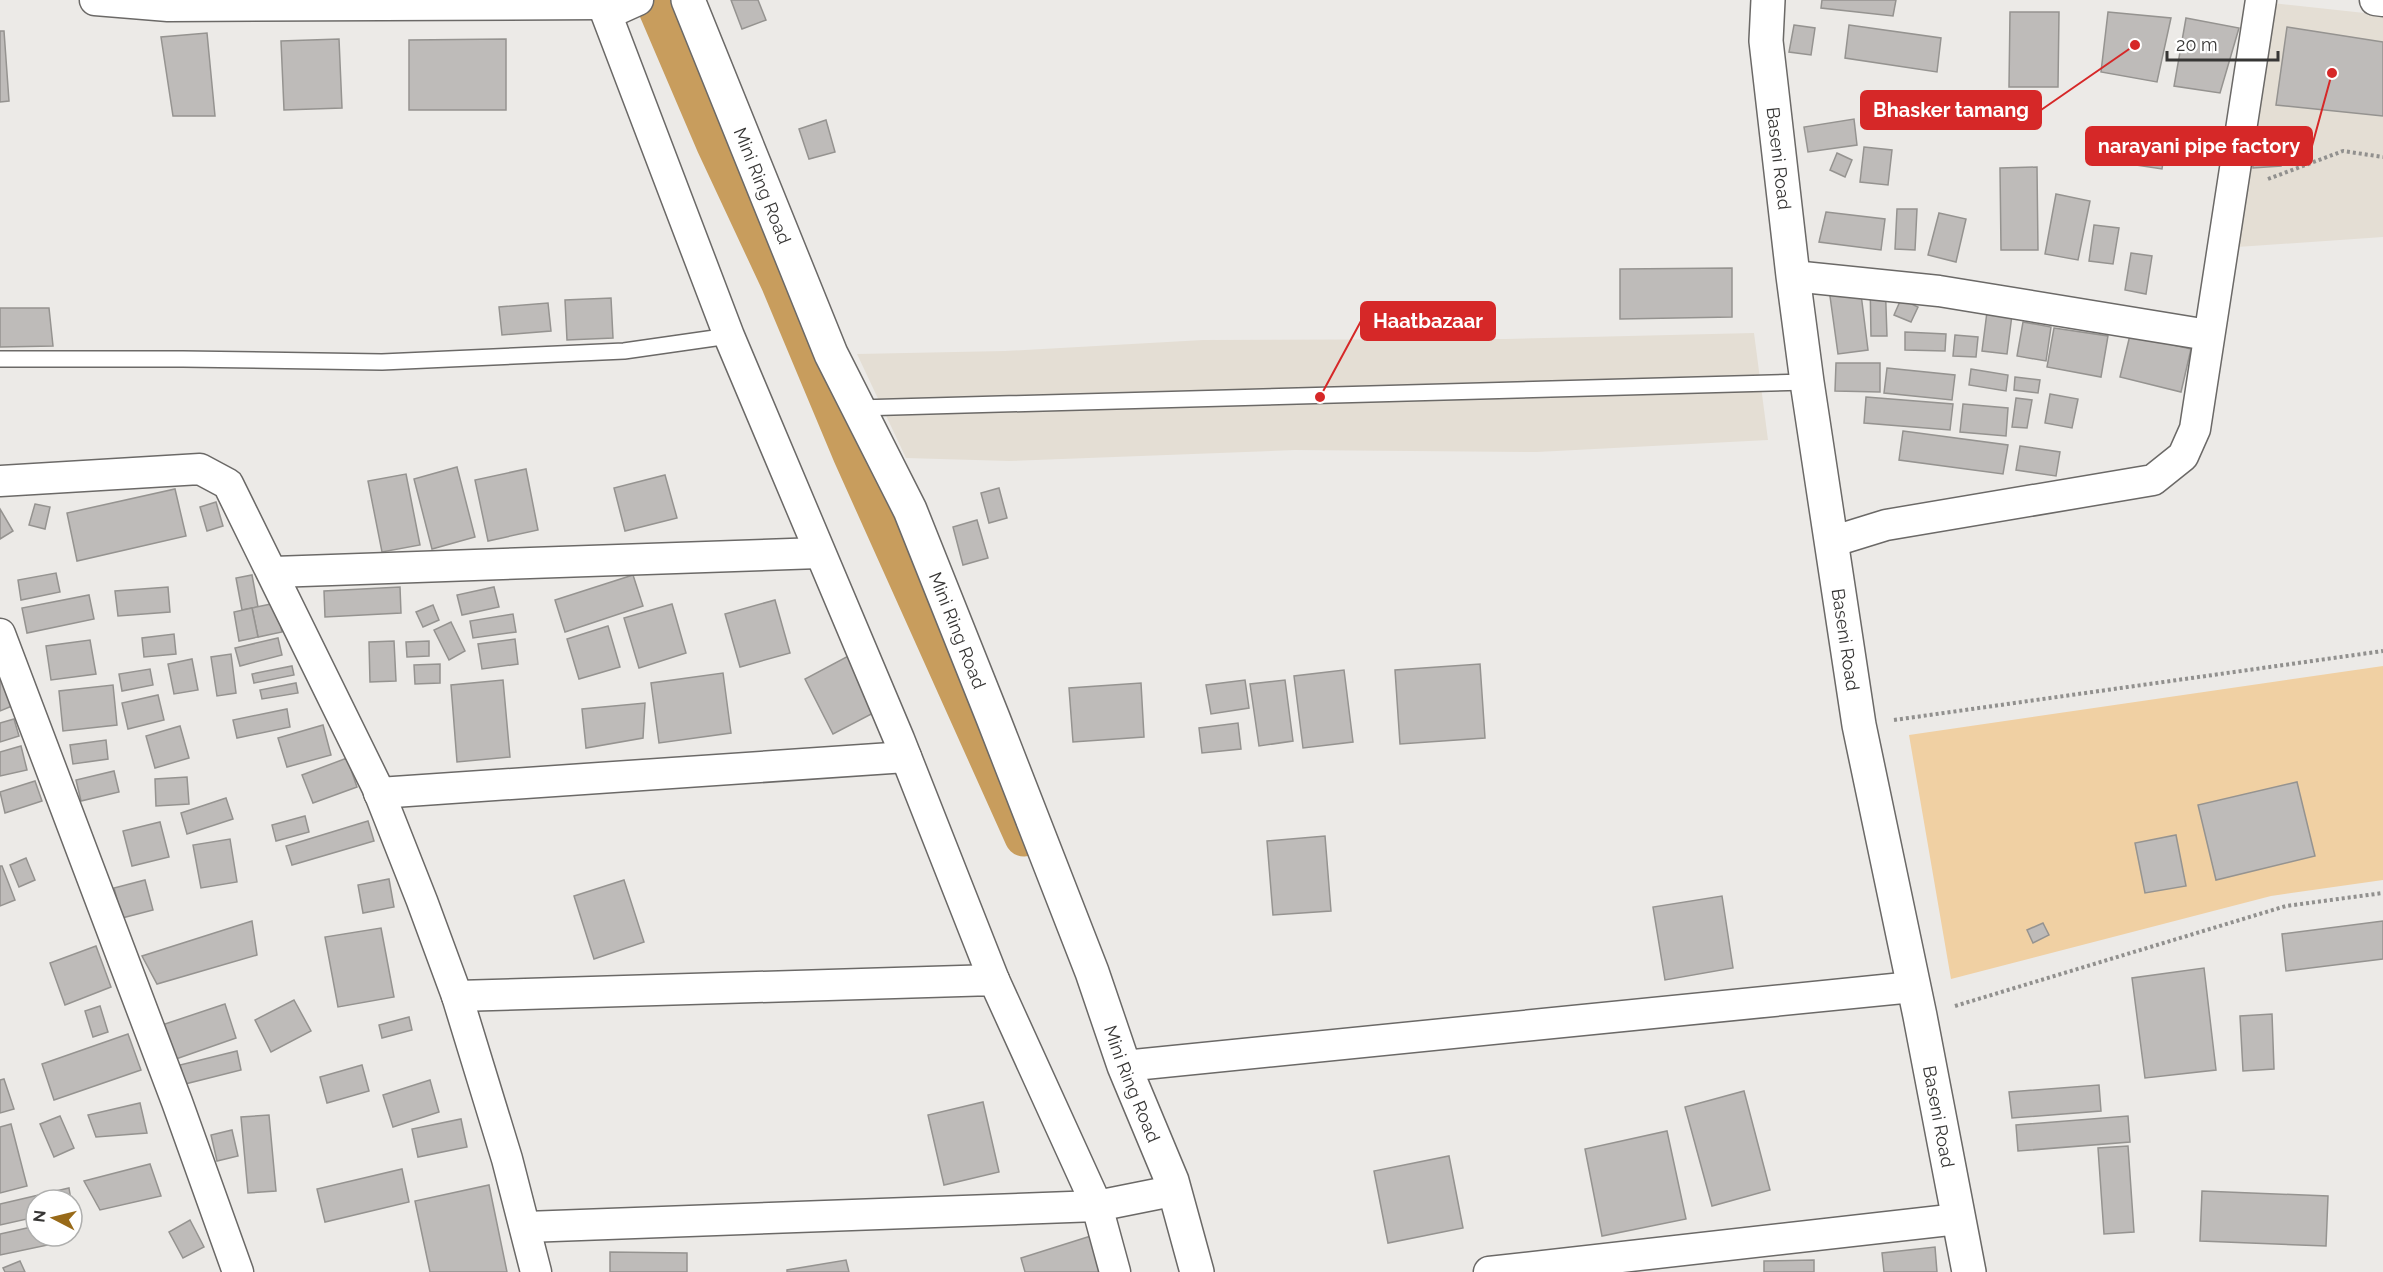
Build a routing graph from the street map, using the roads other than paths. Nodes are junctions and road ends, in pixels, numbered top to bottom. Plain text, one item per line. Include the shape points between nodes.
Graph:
1 (95, 0) edge
2 (688, 0) edge
3 (1768, 0) edge
4 (2261, 0) edge
5 (2374, 0) edge
6 (2383, 1) edge
7 (613, 5) edge
8 (1793, 276) junction
9 (2208, 334) junction
10 (729, 336) junction
11 (0, 359) edge
12 (1807, 382) junction
13 (858, 408) junction
14 (0, 481) edge
15 (1831, 542) junction
16 (819, 553) junction
17 (274, 572) junction
18 (0, 634) edge
19 (906, 757) junction
20 (379, 793) junction
21 (994, 980) junction
22 (457, 996) junction
23 (1916, 1002) junction
24 (1124, 1066) junction
25 (1170, 1187) junction
26 (1106, 1204) junction
27 (1958, 1219) junction
28 (526, 1227) junction
29 (238, 1272) edge
30 (536, 1272) edge
31 (1115, 1272) edge
32 (1197, 1272) edge
33 (1489, 1272) edge
34 (1969, 1272) edge

1 - 7 street via 168,6
2 - 13 main road, Mini Ring Road via 831,354
3 - 8 main road, Baseni Road via 1766,41
4 - 9 street
5 - 6 street
7 - 10 street
8 - 9 street via 1939,291
8 - 12 main road, Baseni Road
9 - 15 street via 2195,429 2183,456 2153,480 1886,525
10 - 11 lane via 624,351 382,362
10 - 16 street
12 - 13 lane
12 - 15 main road, Baseni Road
13 - 24 main road, Mini Ring Road via 910,510 1092,972
14 - 17 street via 200,469 228,484
15 - 23 main road, Baseni Road via 1859,725
16 - 17 street
16 - 19 street
17 - 20 street
18 - 29 street
19 - 20 street
19 - 21 street
20 - 22 street
21 - 22 street
21 - 26 street
22 - 28 street
23 - 24 street
23 - 27 main road, Baseni Road
24 - 25 main road, Mini Ring Road
25 - 26 street
25 - 32 main road, Mini Ring Road
26 - 28 street
26 - 31 street
27 - 33 street
27 - 34 main road, Baseni Road
28 - 30 street

